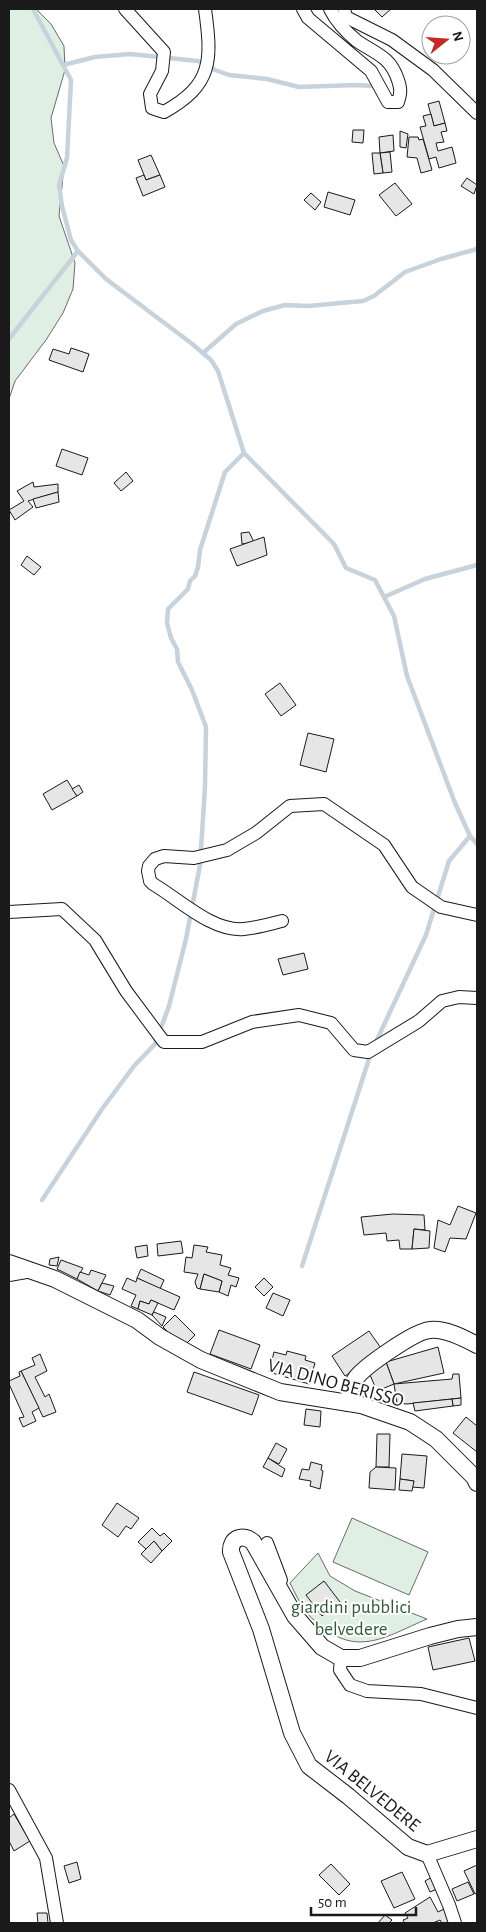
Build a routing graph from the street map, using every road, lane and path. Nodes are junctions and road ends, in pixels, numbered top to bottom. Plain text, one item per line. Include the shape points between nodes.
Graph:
1 (205, 9) edge
2 (303, 9) edge
3 (330, 9) edge
4 (344, 9) edge
5 (128, 12) edge
6 (477, 113) edge
7 (9, 912) edge
8 (477, 915) edge
9 (282, 921) dead end
10 (477, 998) edge
11 (9, 1263) edge
12 (32, 1271) junction
13 (9, 1275) edge
14 (477, 1345) edge
15 (348, 1403) junction
16 (477, 1483) edge
17 (267, 1543) dead end
18 (295, 1616) junction
19 (477, 1627) edge
20 (341, 1658) junction
21 (477, 1708) edge
22 (9, 1790) edge
23 (477, 1839) edge
24 (427, 1854) junction
25 (57, 1923) edge
26 (455, 1923) edge

1 - 5 street via 210,40 200,85 182,102 164,112 152,108 150,94 162,71 164,52
2 - 3 street via 308,18 372,71 388,102 398,102 402,91 394,68 385,57 356,40 336,22
4 - 6 street via 346,17 392,40 433,70
7 - 10 street via 62,909 95,940 126,991 164,1042 202,1042 252,1022 300,1015 331,1023 354,1050 368,1052 419,1021 442,1001 459,997
8 - 9 street via 441,907 412,886 384,845 324,804 290,806 256,833 227,850 194,858 159,857 149,866 148,876 153,884 203,917 227,927 243,929
11 - 12 street, VIA DINO BERISSO
12 - 13 street
12 - 15 street, VIA DINO BERISSO via 55,1278 137,1320 201,1360 280,1392
14 - 15 street via 456,1334 430,1330 401,1342 358,1376 350,1389
15 - 16 street, VIA DINO BERISSO via 410,1422 436,1439 474,1476
17 - 18 street
18 - 20 street, VIA BELVEDERE via 322,1647
18 - 24 street, VIA BELVEDERE via 253,1542 242,1537 234,1540 231,1552 261,1629 292,1733 309,1766 408,1847
19 - 20 street via 430,1636 360,1658
20 - 21 street via 340,1670 350,1685 367,1691 421,1694
22 - 25 street via 46,1858
23 - 24 street, VIA BELVEDERE
24 - 26 street

